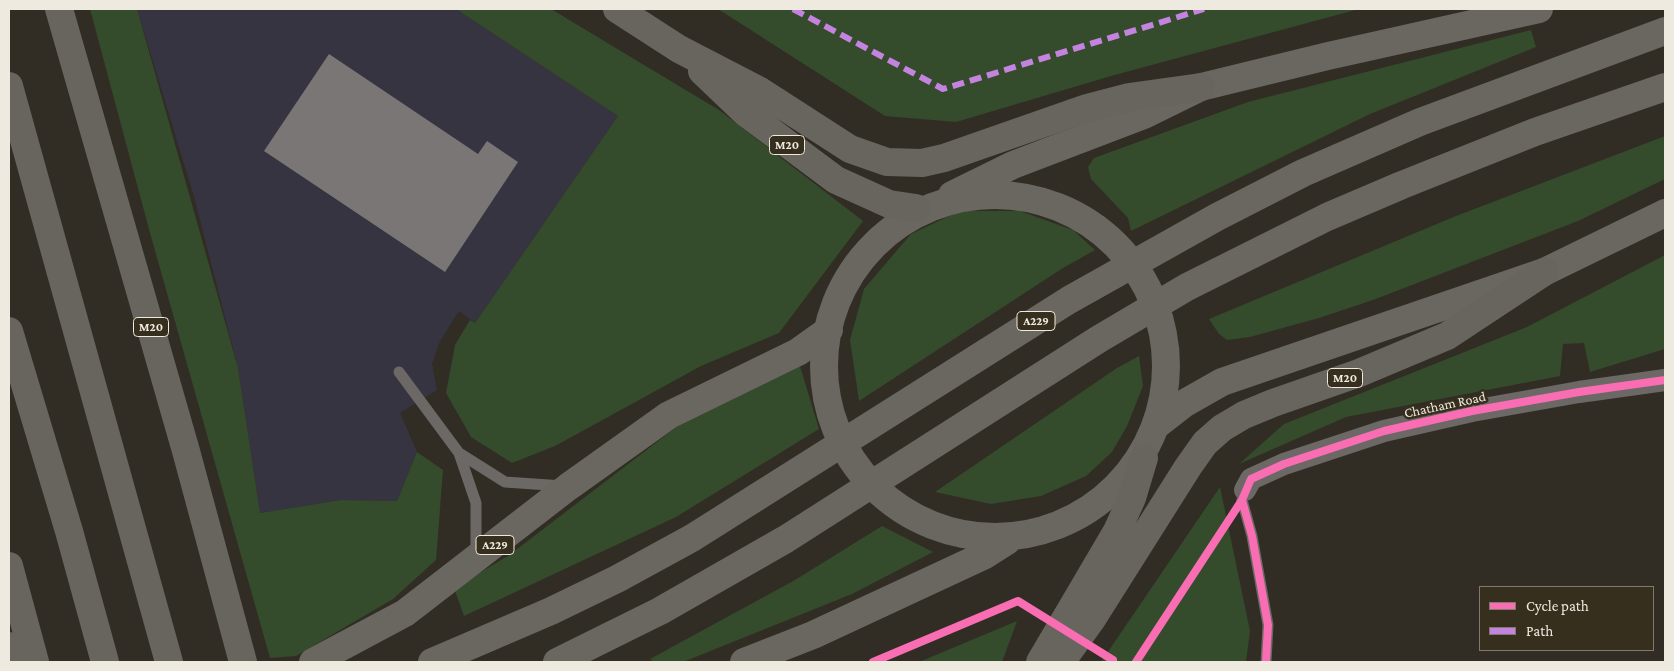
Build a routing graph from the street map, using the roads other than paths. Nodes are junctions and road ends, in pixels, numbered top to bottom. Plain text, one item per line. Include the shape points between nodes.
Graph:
1 (59, 9) edge
2 (617, 9) edge
3 (1539, 9) edge
4 (1665, 31) edge
5 (679, 49) junction
6 (9, 86) edge
7 (1201, 87) junction
8 (1665, 87) edge
9 (944, 199) junction
10 (916, 208) junction
11 (1665, 213) edge
12 (1544, 272) junction
13 (9, 330) edge
14 (829, 330) junction
15 (399, 372) dead end
16 (1665, 380) edge
17 (1158, 424) junction
18 (459, 453) junction
19 (1144, 458) junction
20 (568, 487) junction
21 (1245, 490) joint
22 (1007, 541) junction
23 (476, 559) junction
24 (9, 566) edge
25 (9, 646) edge
26 (241, 654) edge
27 (14, 662) edge
28 (35, 662) edge
29 (105, 662) edge
30 (169, 662) edge
31 (313, 662) edge
32 (432, 662) edge
33 (556, 662) edge
34 (744, 662) edge
35 (1040, 662) edge
36 (1061, 662) edge
37 (1266, 662) edge

1 - 26 highway, M20
2 - 5 highway, M20
3 - 7 highway
4 - 32 highway, A229 via 1420,122 1304,173 1217,217 1069,300 692,538 551,611
5 - 7 highway, M20 via 760,91 850,149 887,162 922,163 944,158 1087,108 1129,97
5 - 10 highway, M20 via 746,114 836,180 889,204
6 - 30 highway
7 - 9 highway via 1144,115 1013,165
8 - 33 highway via 1535,132 1402,185 1327,217 1187,287 1099,339 786,539 660,611
9 - 10 highway
9 - 17 highway via 1004,198 1035,203 1077,217 1112,241 1148,291 1164,343 1165,390
10 - 14 highway via 884,232 855,265 840,290
11 - 12 highway
12 - 17 highway via 1222,382 1185,403
12 - 36 highway, M20 via 1447,336 1360,373 1258,409 1222,428 1205,443 1188,467 1092,619
13 - 29 highway
14 - 20 highway, A229 via 783,360 669,415
14 - 22 highway via 827,361 836,417 851,455 865,477 889,500 938,527 963,536
15 - 18 lane
16 - 21 street, Chatham Road via 1491,407 1384,431 1284,464 1251,479
17 - 19 highway via 1153,443
18 - 20 lane via 505,482
18 - 23 lane via 476,503
19 - 22 highway via 1129,477 1094,503 1047,528
19 - 35 highway via 1132,498 1117,531
20 - 23 highway, A229
21 - 37 lane via 1242,500 1268,625
22 - 34 highway via 985,555 831,627
23 - 31 highway, A229 via 405,613
24 - 28 highway
25 - 27 highway

